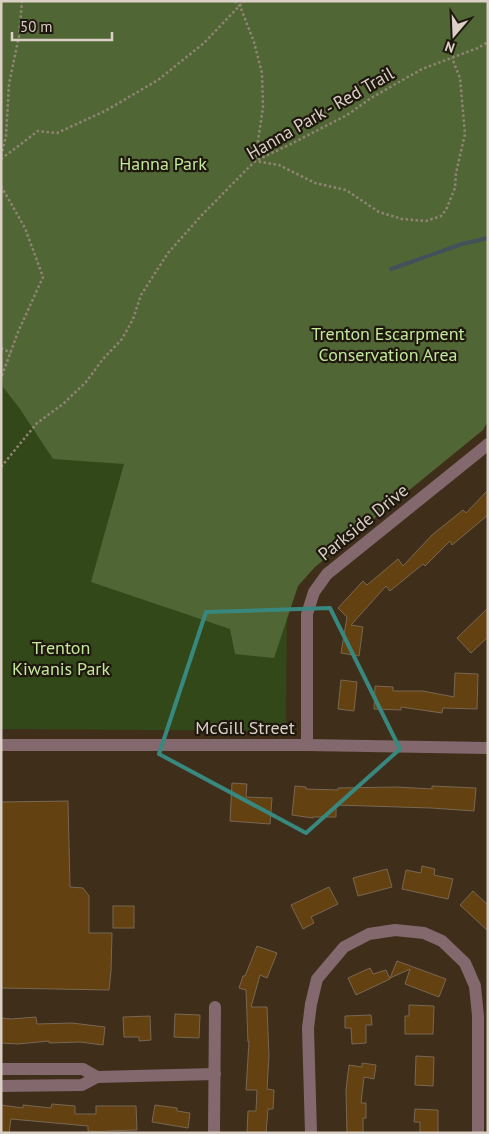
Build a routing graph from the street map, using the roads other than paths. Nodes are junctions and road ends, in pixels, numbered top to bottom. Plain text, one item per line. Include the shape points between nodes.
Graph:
1 (488, 444) edge
2 (1, 745) edge
3 (308, 745) junction
4 (488, 748) edge
5 (215, 1007) dead end
6 (483, 1016) edge
7 (1, 1069) edge
8 (215, 1074) junction
9 (97, 1077) junction
10 (1, 1086) edge
11 (214, 1133) edge
12 (311, 1133) edge
13 (478, 1133) edge

1 - 3 street, Parkside Drive via 327,574 314,592 308,614
2 - 3 street, McGill Street
3 - 4 street, McGill Street
5 - 8 street
6 - 12 street via 466,963 442,941 424,933 395,930 369,934 344,946 317,978 311,1004 308,1028
6 - 13 street
7 - 9 street via 83,1069
8 - 9 street
8 - 11 street
9 - 10 street via 82,1085

